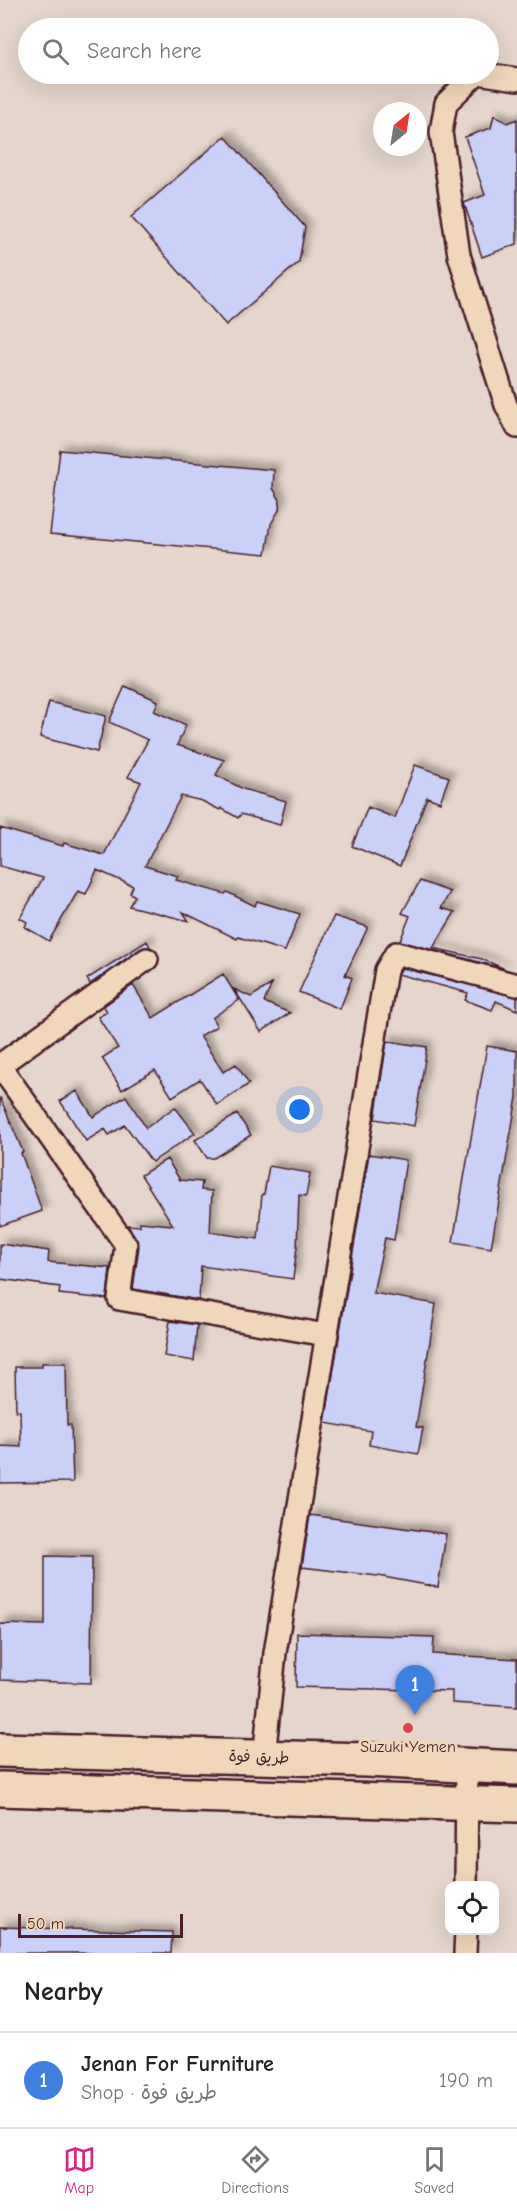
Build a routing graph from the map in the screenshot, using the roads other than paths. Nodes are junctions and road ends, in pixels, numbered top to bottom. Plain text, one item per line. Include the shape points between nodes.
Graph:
1 (499, 76) edge
2 (517, 79) edge
3 (466, 84) edge
4 (517, 427) edge
5 (147, 959) dead end
6 (517, 985) edge
7 (0, 1066) edge
8 (326, 1335) junction
9 (0, 1750) edge
10 (264, 1757) junction
11 (467, 1765) junction
12 (517, 1768) edge
13 (0, 1788) edge
14 (468, 1802) junction
15 (517, 1804) edge
16 (466, 1881) edge
17 (466, 1935) edge
18 (465, 1953) edge

1 - 2 street
3 - 4 street via 446,104 441,132 459,255 506,405
5 - 7 street
6 - 8 street via 396,953 386,970
7 - 8 street via 126,1245 119,1299
8 - 10 street via 275,1653
9 - 10 highway, طريق فوة
10 - 11 highway, طريق فوة
11 - 12 highway, طريق فوة
11 - 14 street
13 - 14 highway
14 - 15 highway
14 - 16 street
17 - 18 street

